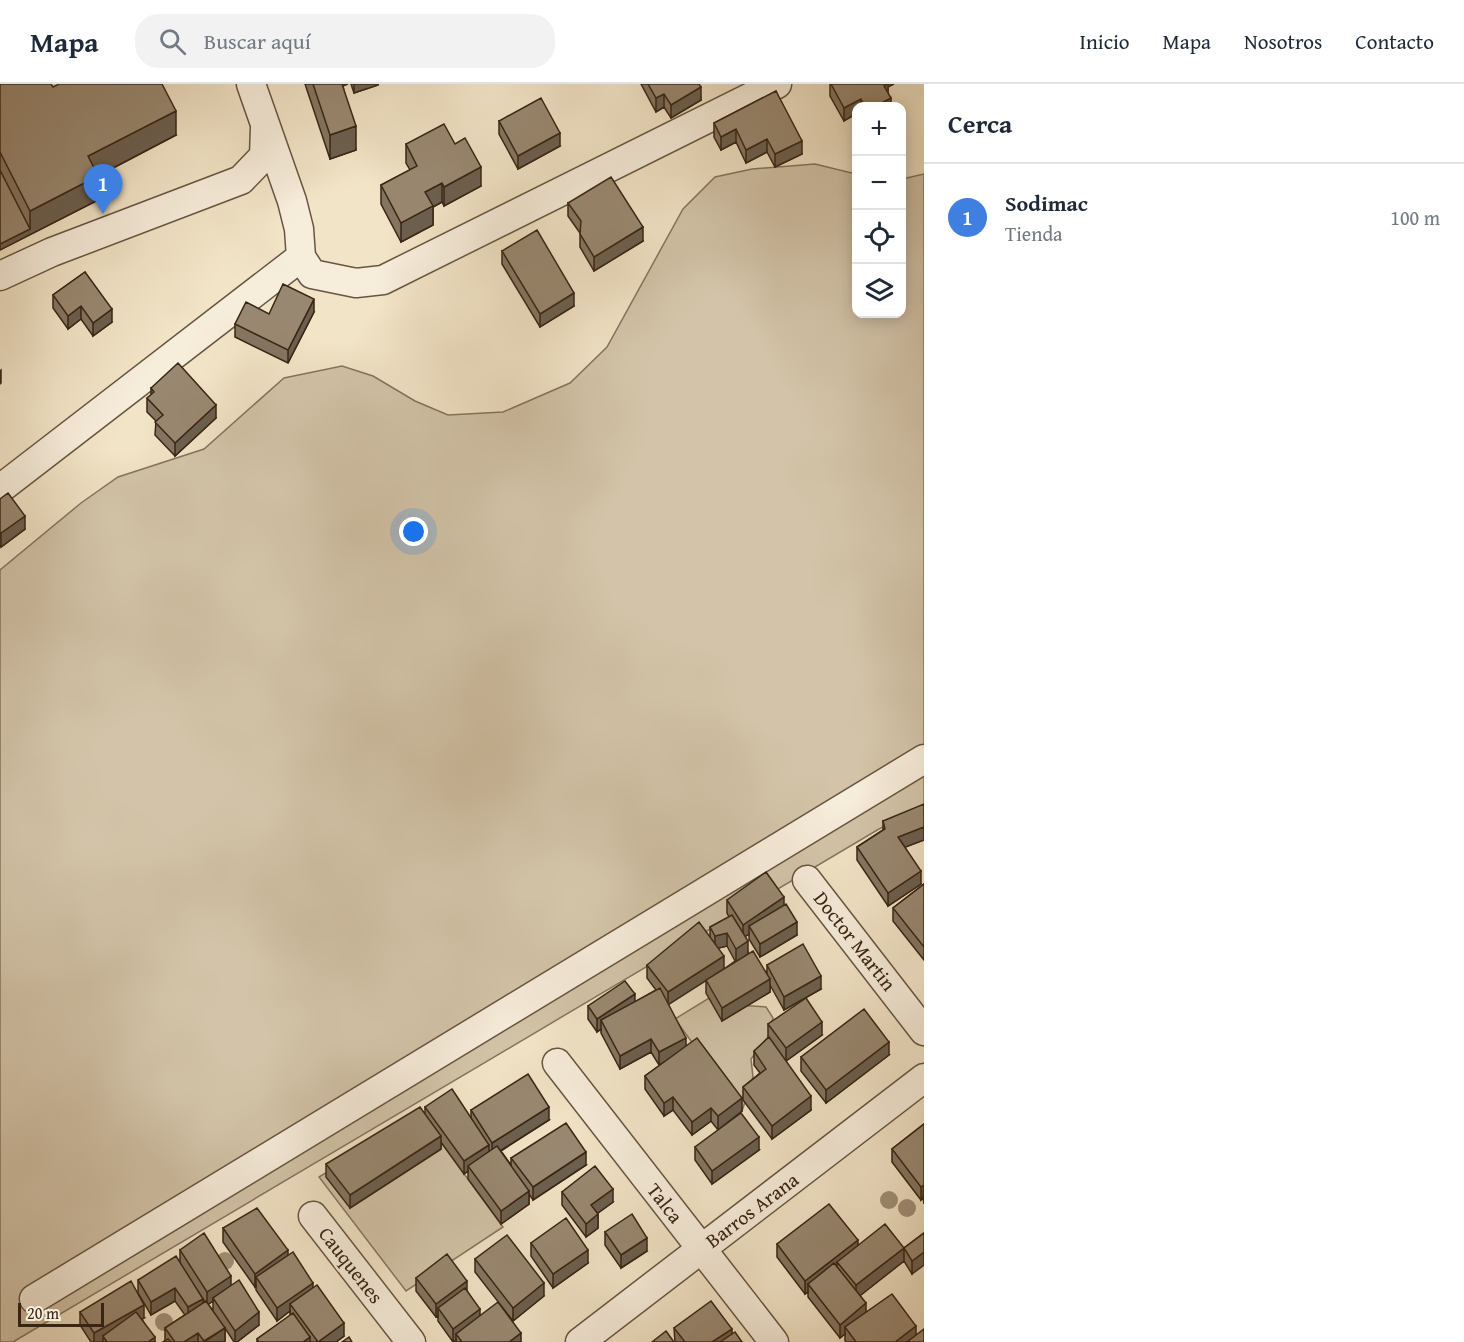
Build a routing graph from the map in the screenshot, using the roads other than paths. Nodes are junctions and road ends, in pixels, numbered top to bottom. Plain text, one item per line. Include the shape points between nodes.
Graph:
1 (250, 84) edge
2 (777, 84) edge
3 (266, 126) junction
4 (301, 257) junction
5 (0, 276) edge
6 (0, 489) edge
7 (924, 759) edge
8 (807, 880) dead end
9 (924, 1030) edge
10 (557, 1063) dead end
11 (924, 1078) edge
12 (313, 1216) dead end
13 (700, 1249) junction
14 (34, 1299) dead end
15 (411, 1342) edge
16 (580, 1342) edge
17 (774, 1342) edge

1 - 3 street
2 - 4 street via 383,280 356,283 312,274
3 - 4 street via 292,201
3 - 5 street via 264,156 241,180 52,252
4 - 6 street
7 - 14 street
8 - 9 street, Doctor Martin
10 - 13 street, Talca
11 - 13 street, Barros Arana
12 - 15 street, Cauquenes
13 - 16 street, Barros Arana
13 - 17 street, Talca

